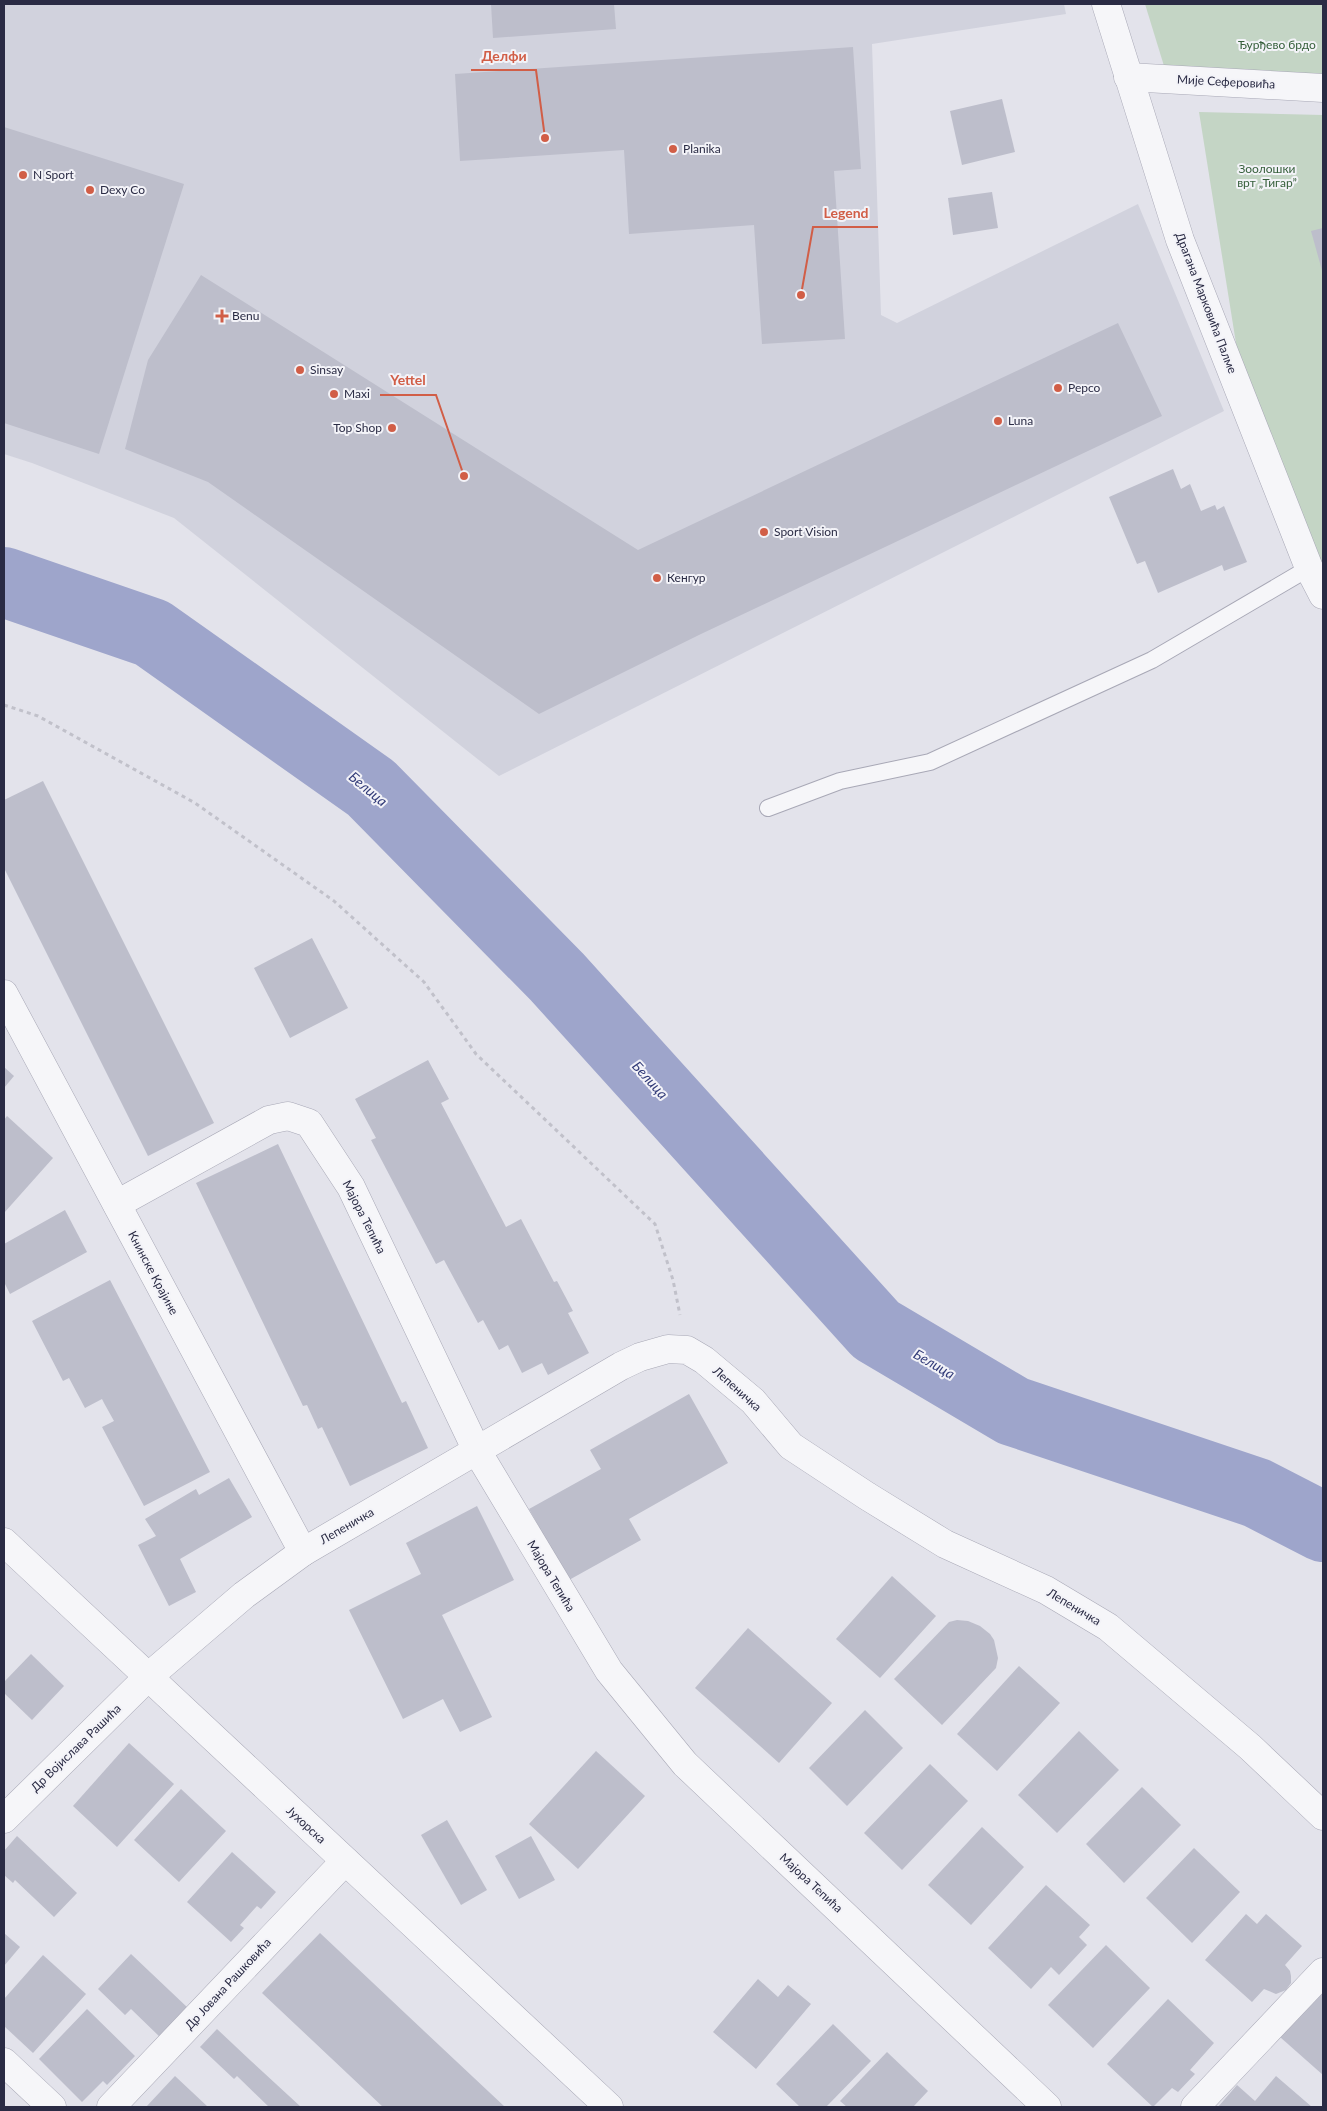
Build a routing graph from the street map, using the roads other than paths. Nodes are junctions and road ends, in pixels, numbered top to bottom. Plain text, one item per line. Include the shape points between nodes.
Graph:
1 (1106, 4) edge
2 (1128, 77) junction
3 (1323, 88) edge
4 (1309, 568) junction
5 (1323, 595) edge
6 (768, 808) dead end
7 (4, 994) edge
8 (116, 1204) junction
9 (477, 1451) junction
10 (4, 1542) edge
11 (303, 1552) junction
12 (148, 1677) junction
13 (1323, 1816) edge
14 (4, 1819) edge
15 (344, 1860) junction
16 (1323, 1972) edge
17 (4, 2062) edge
18 (52, 2107) edge
19 (111, 2107) edge
20 (609, 2107) edge
21 (1047, 2107) edge
22 (1195, 2107) edge

1 - 2 street, Драгана Марковића Палме
2 - 3 street, Мије Сеферовића
2 - 4 street, Драгана Марковића Палме via 1180,240
4 - 5 street, Драгана Марковића Палме
4 - 6 lane via 1152,660 930,762 840,781
7 - 8 street, Книнске Крајине
8 - 9 street, Мајора Тепића via 268,1120 288,1116 309,1123 351,1187
8 - 11 street, Книнске Крајине
9 - 11 street, Лепеничка
9 - 13 street, Лепеничка via 640,1357 668,1349 687,1350 704,1360 753,1402 791,1446 945,1544 1046,1590 1108,1627 1250,1747
9 - 21 street, Мајора Тепића via 609,1671 685,1764
10 - 12 street, Јухорска
11 - 12 street, Лепеничка via 244,1595
12 - 14 street, Др Војислава Рашића
12 - 15 street, Јухорска
15 - 19 street, Др Јована Рашковића
15 - 20 street, Јухорска
16 - 22 street
17 - 18 street

